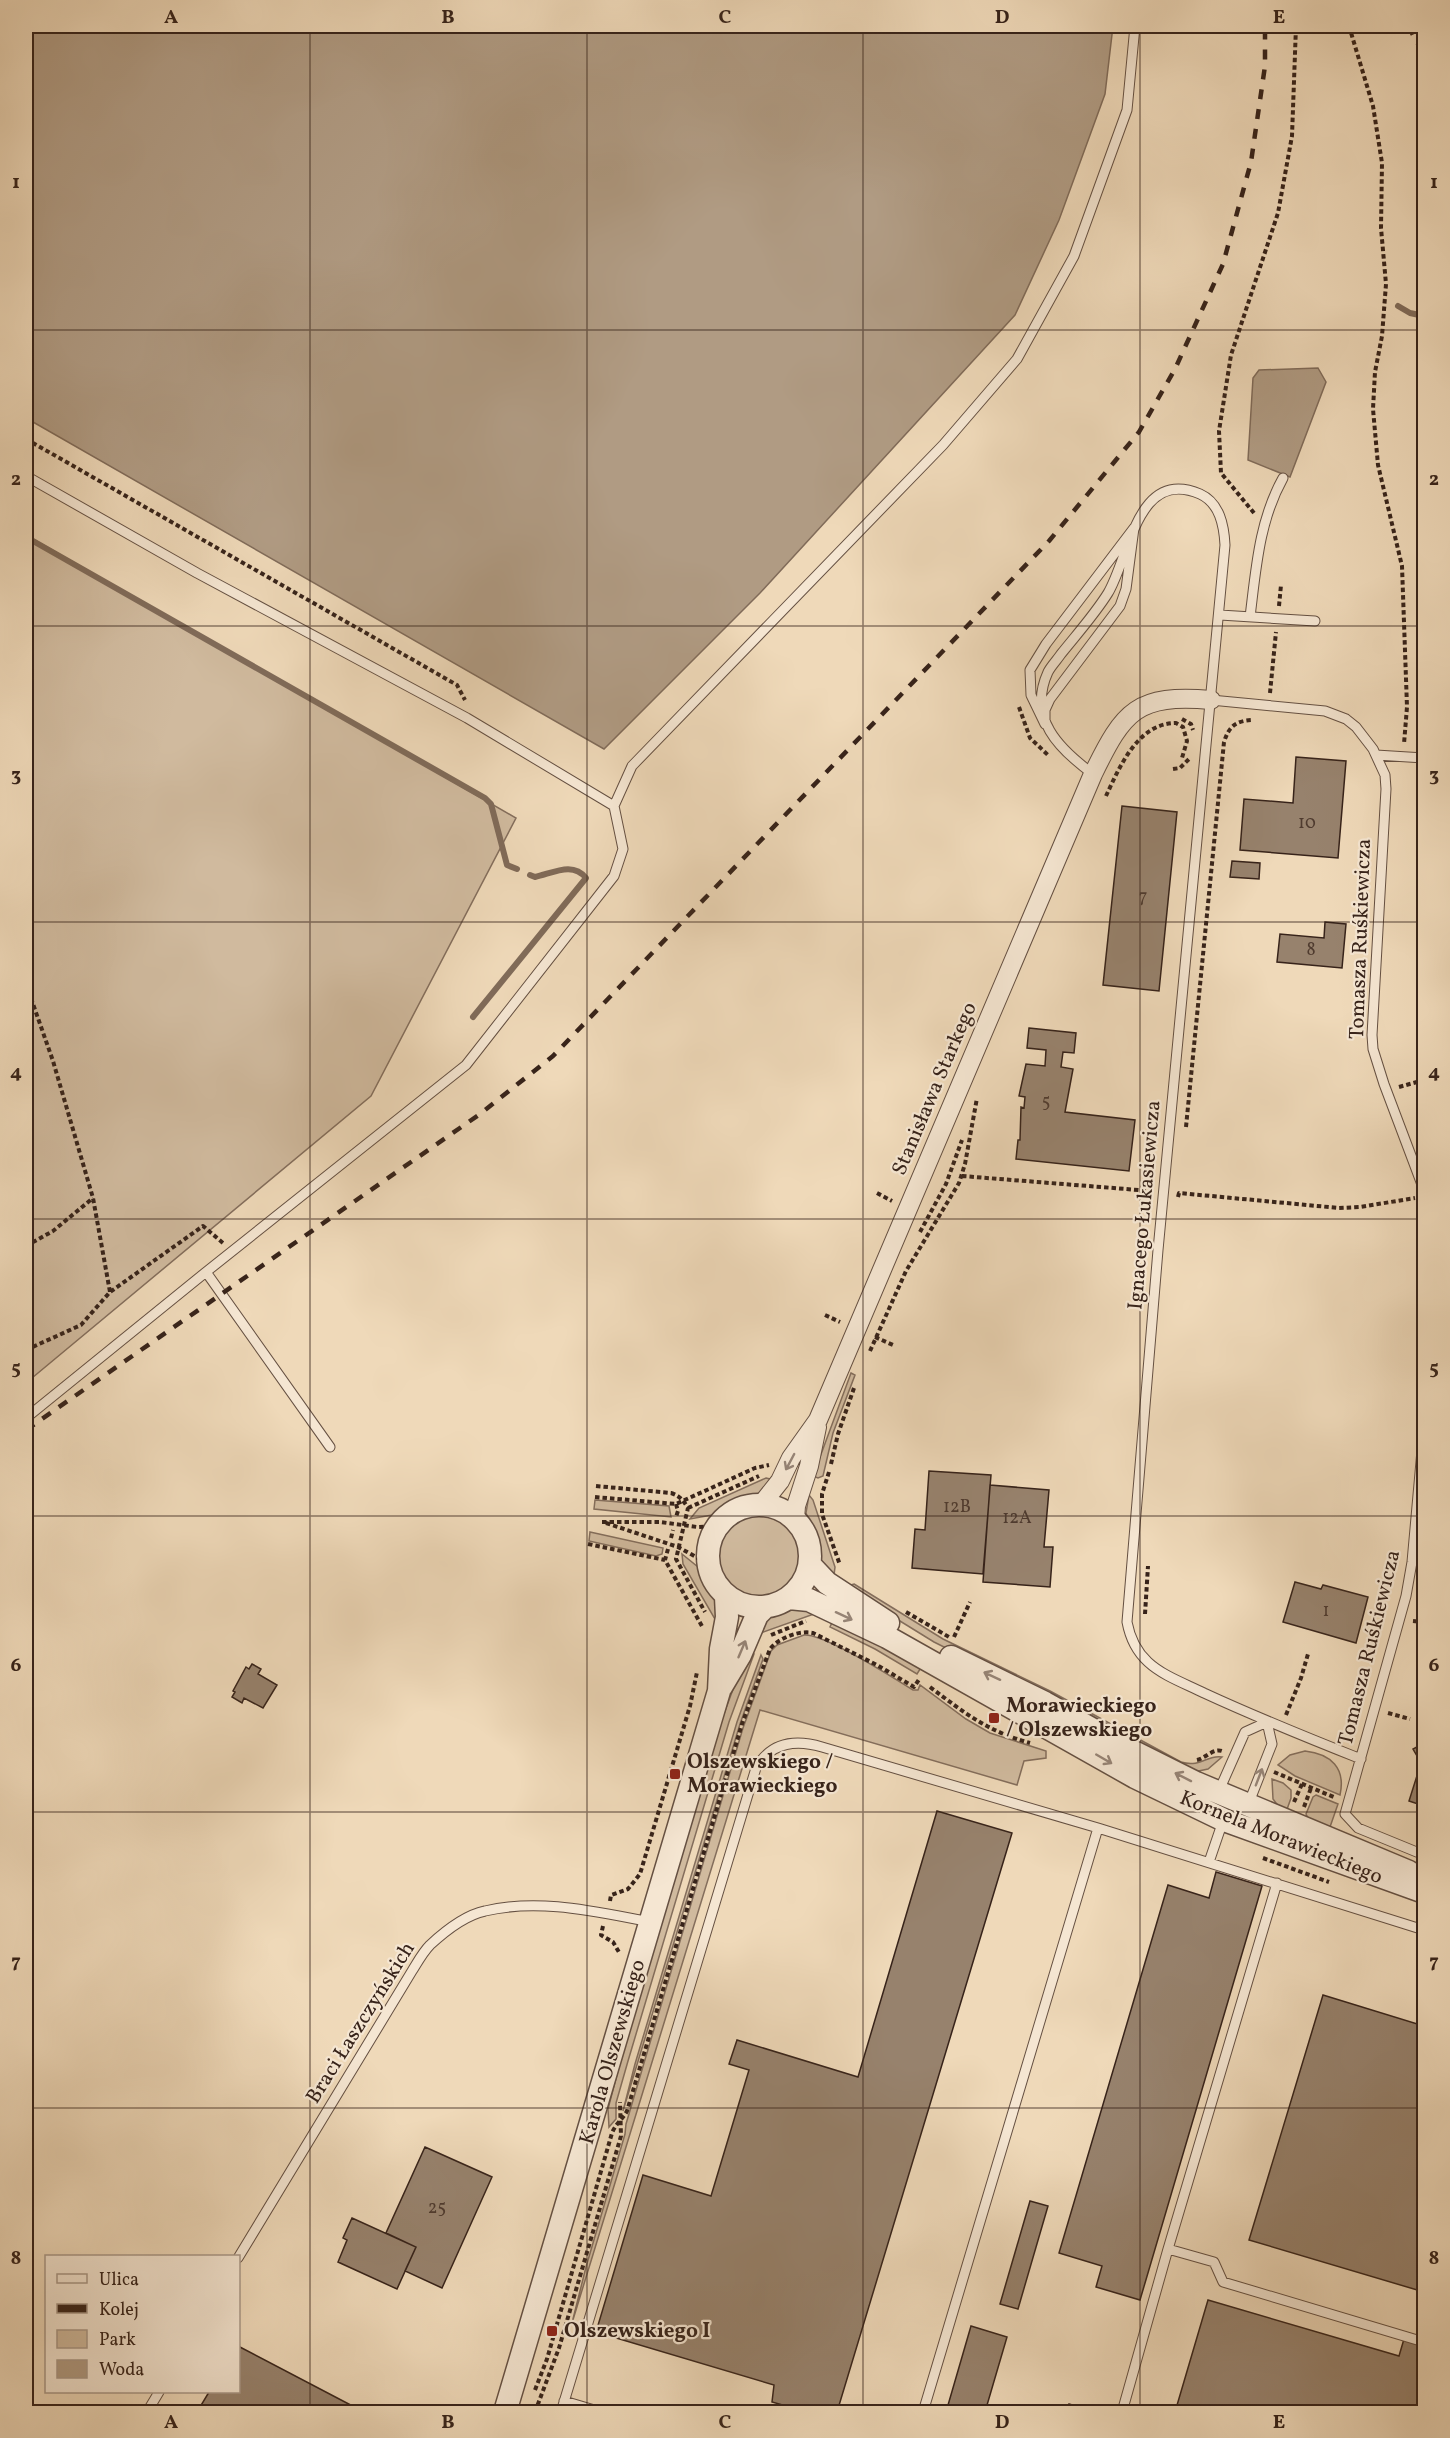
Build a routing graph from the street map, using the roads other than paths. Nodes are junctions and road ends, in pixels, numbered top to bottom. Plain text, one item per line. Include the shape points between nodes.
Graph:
1 (1136, 26) edge
2 (26, 476) edge
3 (1283, 478) dead end
4 (1134, 528) junction
5 (1220, 615) junction
6 (1250, 617) junction
7 (1315, 621) dead end
8 (1211, 700) junction
9 (1045, 724) junction
10 (1376, 755) junction
11 (1425, 758) edge
12 (1093, 774) junction
13 (614, 806) junction
14 (1425, 1190) edge
15 (206, 1272) junction
16 (26, 1418) edge
17 (818, 1420) junction
18 (1425, 1428) edge
19 (330, 1447) dead end
20 (761, 1505) junction
21 (795, 1519) junction
22 (810, 1565) junction
23 (726, 1597) junction
24 (789, 1598) junction
25 (764, 1608) junction
26 (719, 1691) junction
27 (1267, 1722) junction
28 (1361, 1759) junction
29 (1229, 1808) junction
30 (1098, 1828) junction
31 (1425, 1855) edge
32 (1209, 1862) junction
33 (1425, 1879) edge
34 (1277, 1883) junction
35 (1425, 1892) edge
36 (651, 1922) junction
37 (1425, 1930) edge
38 (1168, 2249) junction
39 (240, 2255) edge
40 (1425, 2342) edge
41 (158, 2393) edge
42 (564, 2401) junction
43 (147, 2412) edge
44 (505, 2412) edge
45 (561, 2412) edge
46 (602, 2412) edge
47 (923, 2412) edge
48 (1122, 2412) edge

1 - 13 lane via 1127,110 1074,256 1017,359 943,445 632,766
2 - 13 lane via 467,718
3 - 6 lane via 1264,525
4 - 5 lane, Ignacego Łukasiewicza via 1162,492 1190,490 1215,507 1224,538
4 - 9 lane via 1120,606 1050,699
4 - 9 lane via 1109,592 1048,671 1041,693
4 - 9 lane via 1030,670 1031,695
5 - 6 lane
5 - 8 lane, Ignacego Łukasiewicza
6 - 7 lane
8 - 10 lane, Tomasza Ruśkiewicza via 1325,711 1356,727
8 - 12 street, Stanisława Starkego via 1168,698 1139,709 1109,740
8 - 27 lane, Ignacego Łukasiewicza via 1128,1609 1130,1635 1149,1664
9 - 12 lane via 1058,746
10 - 11 lane
10 - 14 lane, Tomasza Ruśkiewicza via 1386,789 1373,1049
12 - 17 street, Stanisława Starkego
13 - 15 lane via 623,849 614,876 466,1065
15 - 16 lane
15 - 19 lane
17 -> 20 street
17 - 21 street
18 - 28 lane, Tomasza Ruśkiewicza via 1408,1584
20 - 21 street via 779,1509
20 - 23 street via 729,1514 717,1526 709,1543 707,1563 713,1581
21 - 22 street via 805,1532
22 - 24 street via 803,1584
29 -> 22 street, Kornela Morawieckiego via 1045,1702 903,1632 827,1583
23 - 25 street via 744,1606
23 - 26 street, Karola Olszewskiego via 728,1617 721,1649
24 - 25 street
24 -> 29 street, Kornela Morawieckiego via 809,1600 887,1637 1135,1777
26 -> 25 street, Karola Olszewskiego
26 - 36 street, Karola Olszewskiego
27 - 28 lane, Ignacego Łukasiewicza
29 -> 27 lane via 1263,1767 1272,1744
27 - 29 lane via 1245,1732 1234,1755
28 - 31 lane, Tomasza Ruśkiewicza via 1345,1814 1348,1820 1358,1828
29 - 32 lane
29 - 33 street, Kornela Morawieckiego
29 - 35 street, Kornela Morawieckiego
30 - 32 lane
30 - 42 lane via 806,1742 782,1745 761,1759
30 - 47 lane
32 - 34 lane
34 - 37 lane
34 - 38 lane
36 - 39 lane, Braci Łaszczyńskich via 569,1907 525,1907 484,1911 450,1929 429,1947 411,1971
36 - 44 street, Karola Olszewskiego
38 - 40 lane via 1214,2262 1223,2282
38 - 48 lane
41 - 43 lane
42 - 45 lane
42 - 46 lane

